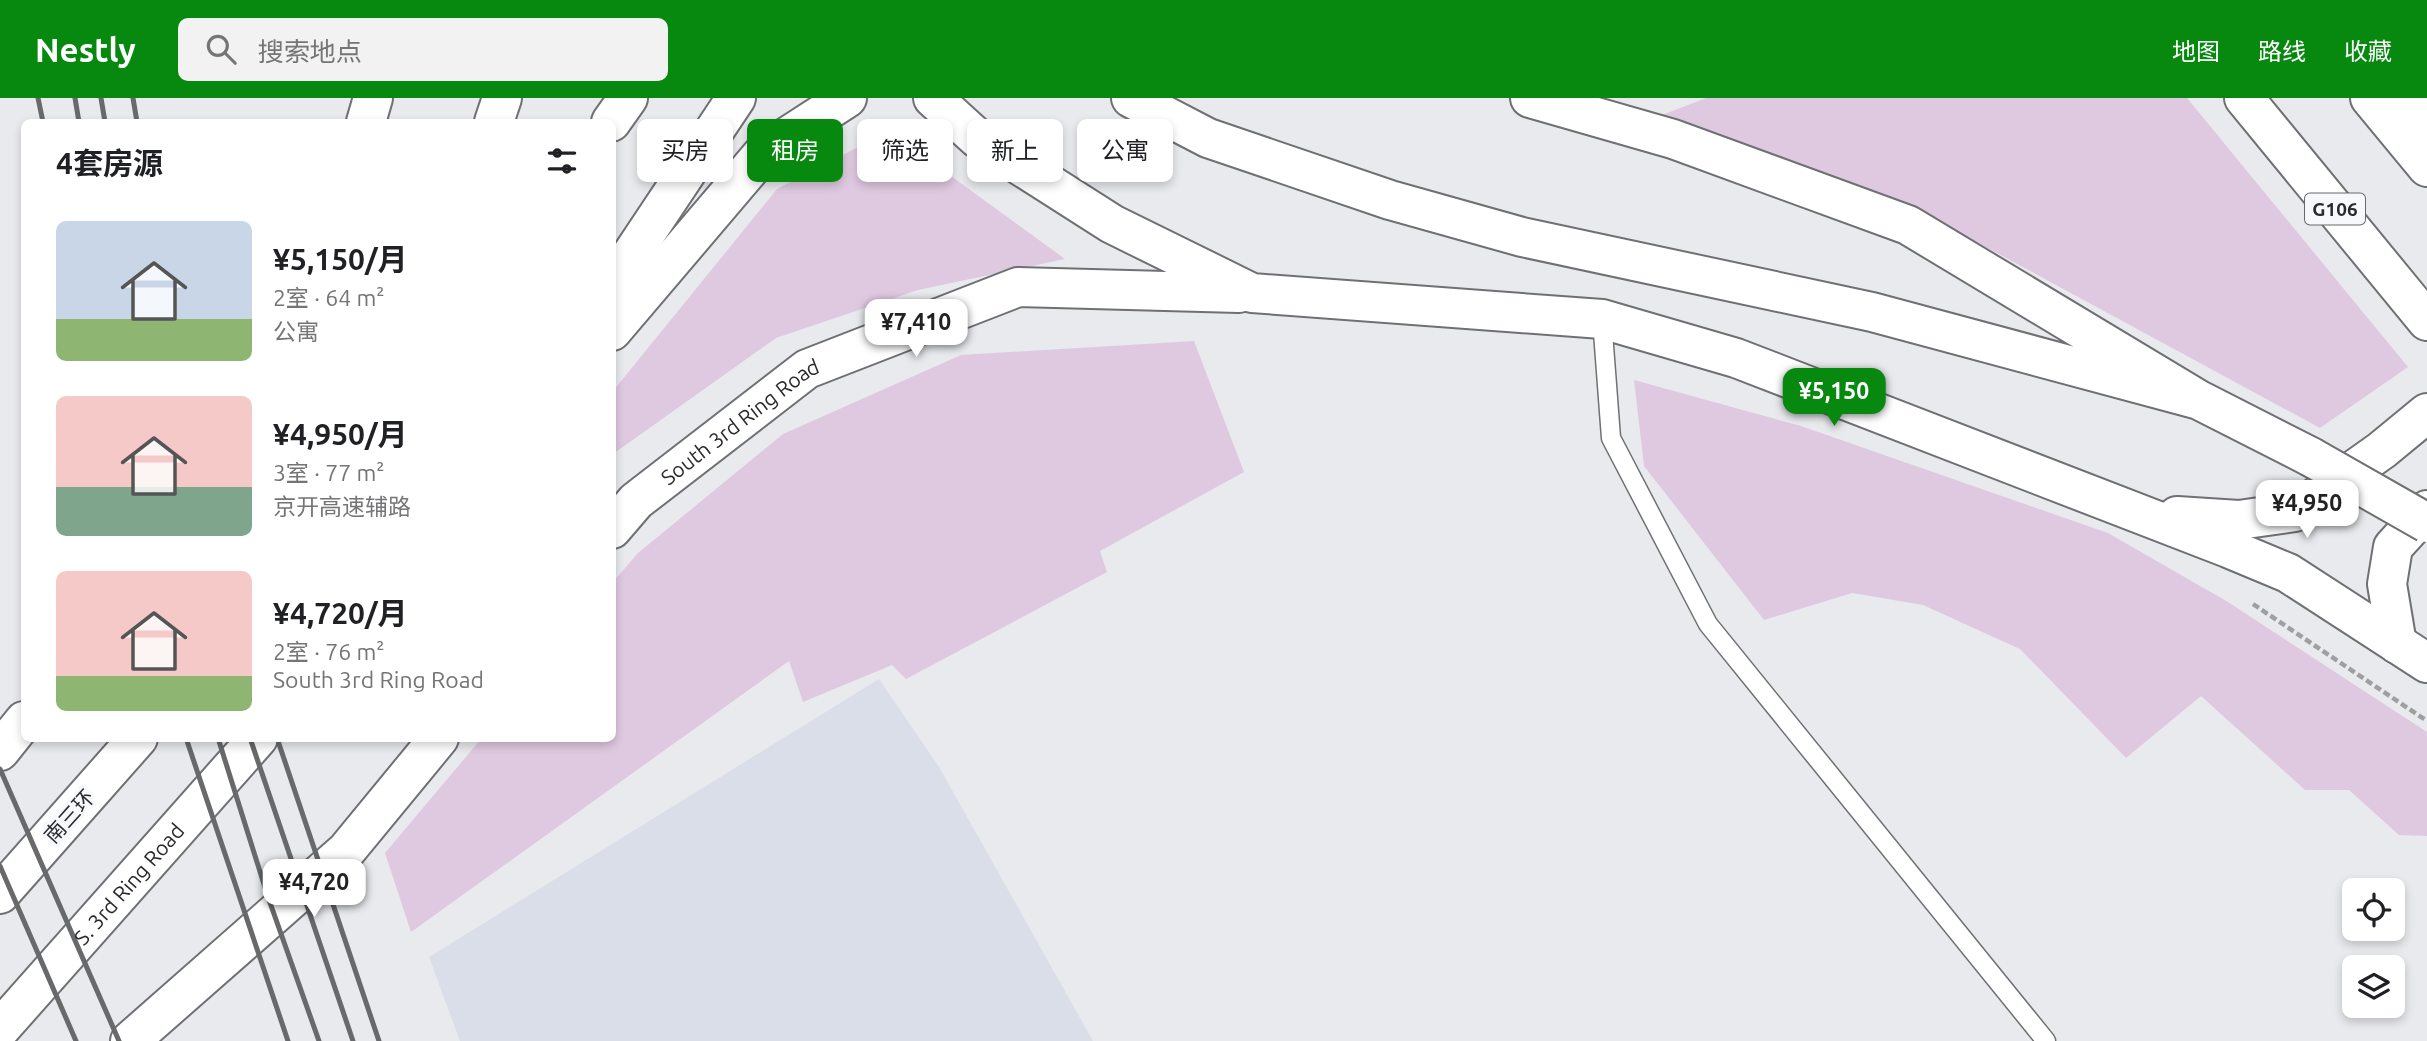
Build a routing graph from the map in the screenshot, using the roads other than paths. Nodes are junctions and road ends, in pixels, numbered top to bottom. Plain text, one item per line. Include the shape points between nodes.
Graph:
1 (373, 98) edge
2 (502, 98) edge
3 (628, 98) edge
4 (736, 98) edge
5 (847, 98) edge
6 (933, 98) edge
7 (1130, 98) edge
8 (1530, 98) edge
9 (2244, 98) edge
10 (2370, 98) edge
11 (2410, 98) edge
12 (367, 119) edge
13 (495, 119) edge
14 (613, 119) edge
15 (2427, 125) edge
16 (2427, 167) edge
17 (616, 278) edge
18 (1252, 293) junction
19 (1602, 319) junction
20 (2427, 321) edge
21 (616, 326) edge
22 (2199, 400) junction
23 (2427, 413) edge
24 (2427, 510) edge
25 (2136, 513) junction
26 (2427, 523) edge
27 (616, 524) edge
28 (2412, 653) edge
29 (21, 725) edge
30 (134, 742) edge
31 (254, 742) edge
32 (436, 742) edge
33 (0, 751) edge
34 (0, 894) edge
35 (0, 1029) edge
36 (130, 1041) edge
37 (2046, 1041) edge

1 - 12 main road
2 - 13 main road
3 - 14 main road
4 - 17 main road
5 - 21 main road via 765,151
6 - 18 main road via 977,138 1112,225
7 - 22 main road via 1208,138 1390,200 1522,237 1872,312
8 - 22 main road via 1673,139 1908,225
9 - 20 main road, G106
10 - 16 main road
11 - 15 main road
18 - 19 main road, South 3rd Ring Road
18 - 27 main road, South 3rd Ring Road via 1018,287 807,369 636,501
19 - 25 main road, South 3rd Ring Road via 1736,358
19 - 37 lane via 1611,438 1708,624
22 - 26 main road, bridge
23 - 25 main road via 2295,512 2239,520
24 - 28 main road via 2393,547 2387,584
25 - 28 main road, South 3rd Ring Road via 2288,573
29 - 33 main road
30 - 34 main road, 南三环
31 - 35 main road, S. 3rd Ring Road
32 - 36 main road via 346,851

